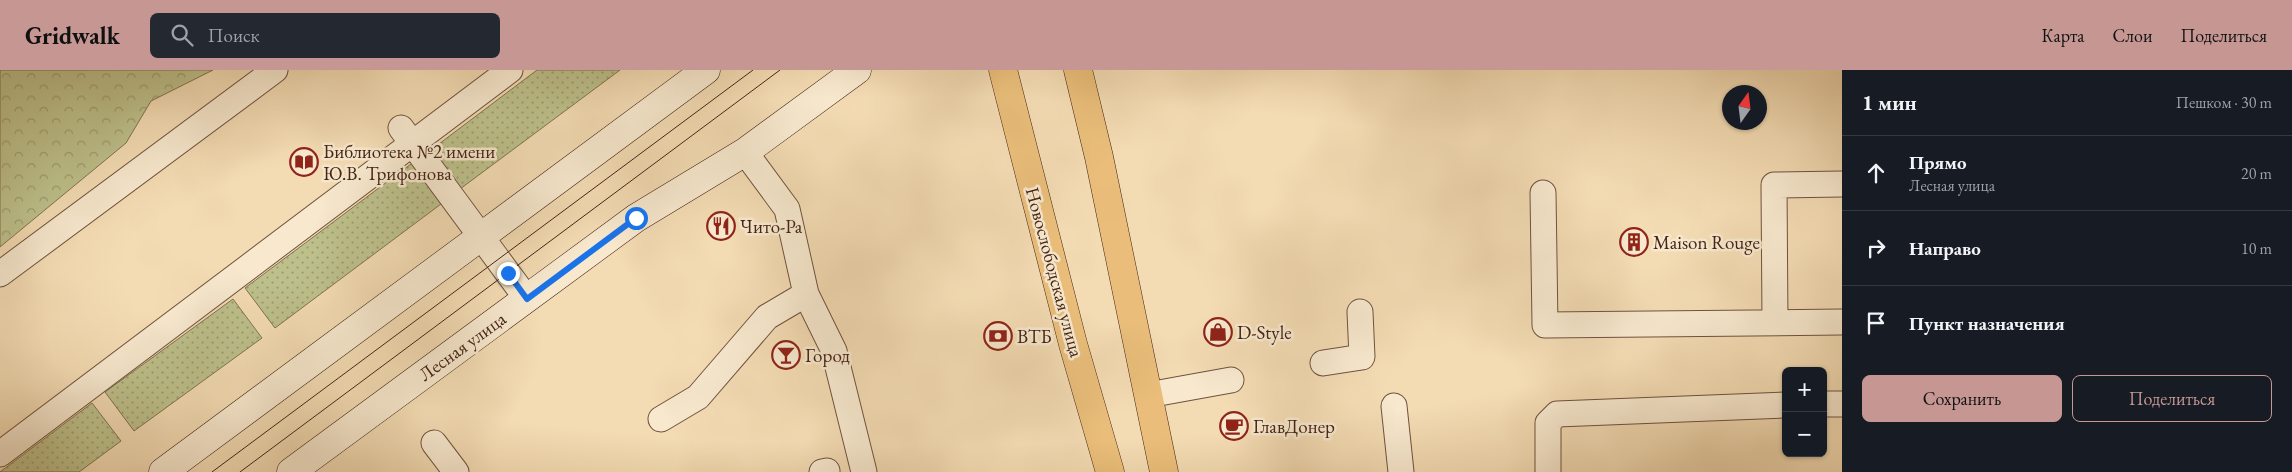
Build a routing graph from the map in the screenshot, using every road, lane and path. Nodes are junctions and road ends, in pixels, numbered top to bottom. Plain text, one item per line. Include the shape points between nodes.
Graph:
1 (275, 70) edge
2 (510, 70) edge
3 (706, 70) edge
4 (857, 70) edge
5 (1003, 70) edge
6 (1078, 70) edge
7 (407, 135) junction
8 (745, 152) junction
9 (1842, 184) edge
10 (1544, 193) dead end
11 (481, 237) junction
12 (0, 274) edge
13 (806, 294) junction
14 (527, 299) junction
15 (1360, 312) dead end
16 (1842, 322) edge
17 (1775, 323) junction
18 (1323, 363) dead end
19 (1231, 380) dead end
20 (1148, 395) junction
21 (1827, 404) edge
22 (1842, 404) edge
23 (1782, 405) edge
24 (1394, 406) dead end
25 (661, 419) dead end
26 (434, 443) dead end
27 (0, 454) edge
28 (163, 472) edge
29 (291, 472) edge
30 (456, 472) edge
31 (864, 472) edge
32 (1110, 472) edge
33 (1164, 472) edge
34 (1401, 472) edge
35 (1548, 472) edge

1 - 12 lane
2 - 7 lane
3 - 11 street
4 - 8 street, Лесная улица
5 - 32 main road, Новослободская улица via 1073,344
6 - 20 main road
7 - 11 lane
7 - 27 lane
8 - 13 lane via 787,208
8 - 14 street, Лесная улица via 636,218
9 - 17 lane via 1774,185
10 - 17 lane via 1544,325
11 - 14 lane
11 - 28 street
13 - 25 lane via 767,317 698,397
13 - 31 lane via 834,351
14 - 29 street, Лесная улица
15 - 18 lane via 1362,357
16 - 17 lane
19 - 20 lane
20 - 33 main road
21 - 22 lane
23 - 35 lane via 1557,414 1548,423
24 - 34 lane
26 - 30 lane

